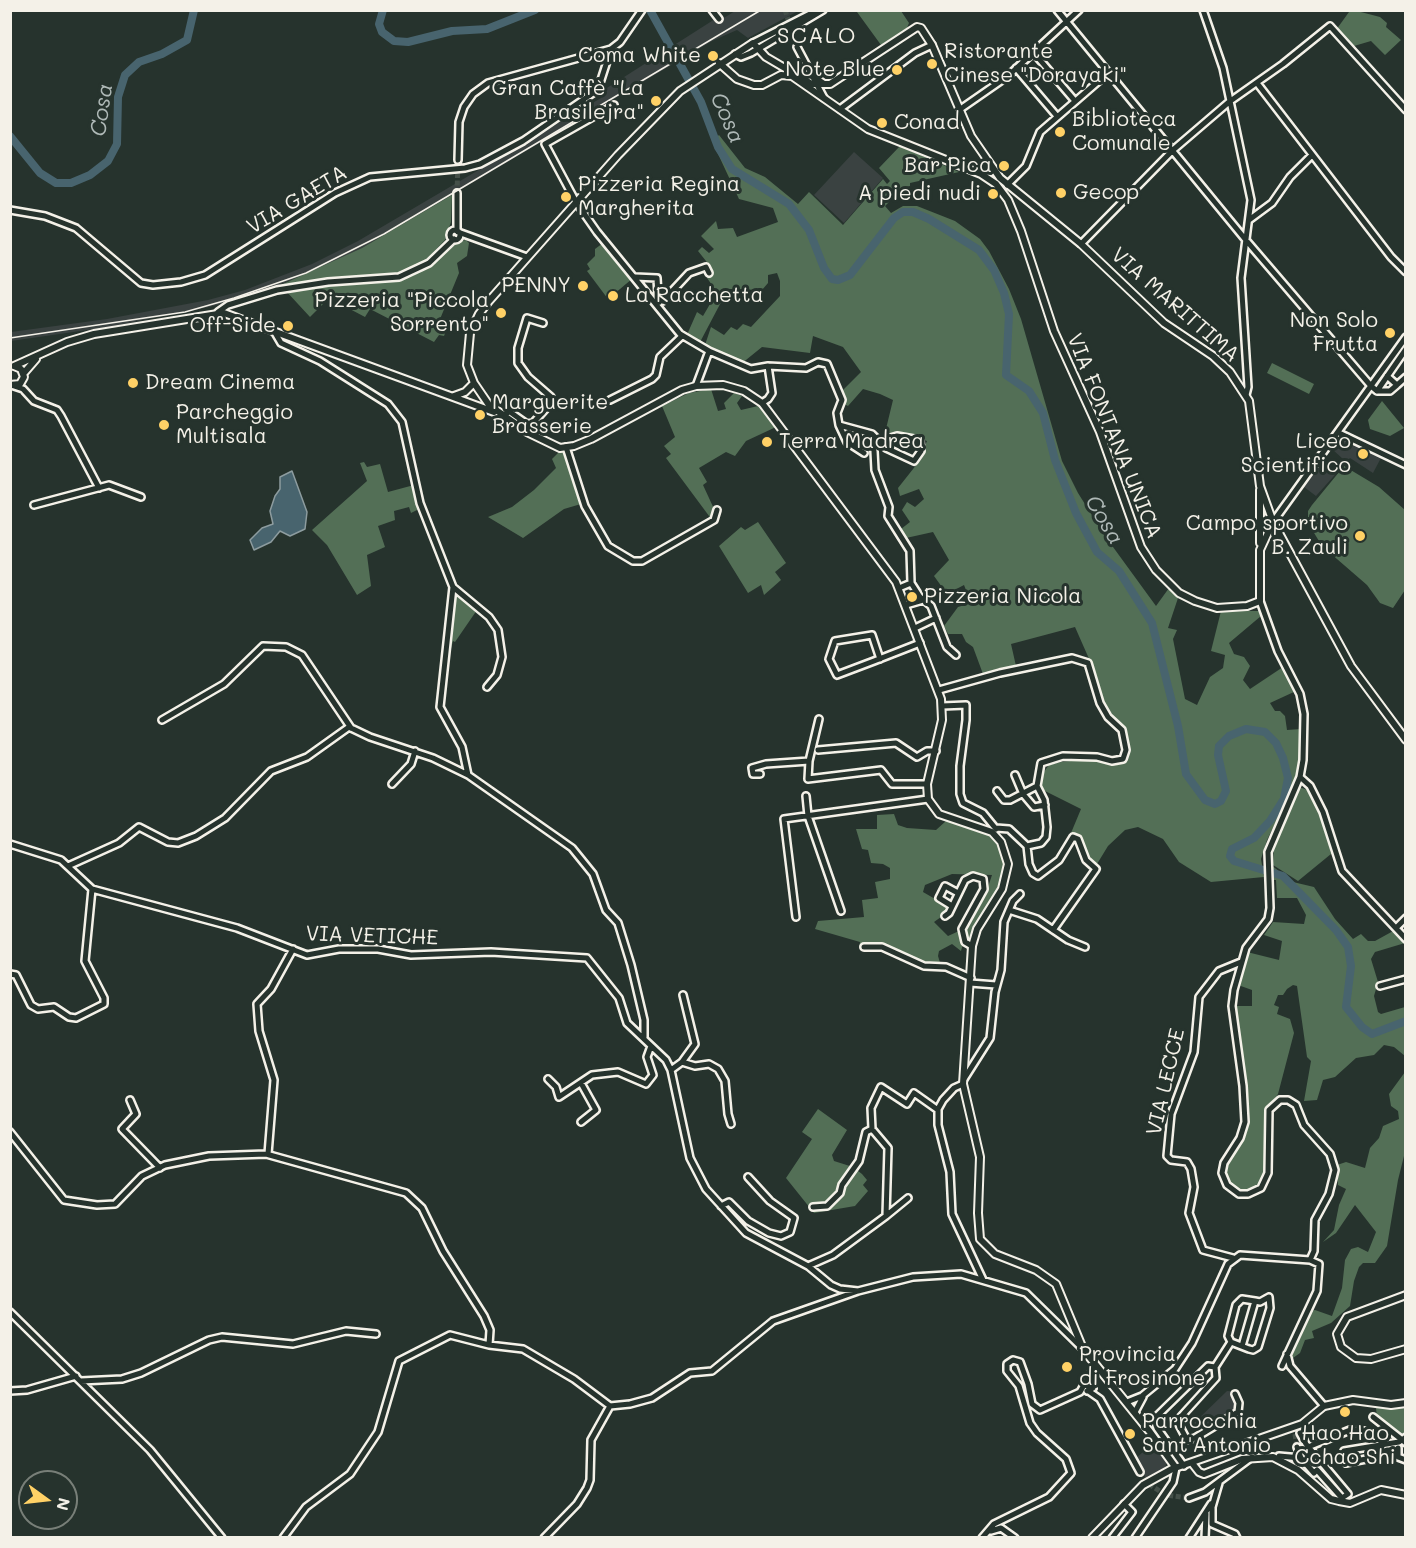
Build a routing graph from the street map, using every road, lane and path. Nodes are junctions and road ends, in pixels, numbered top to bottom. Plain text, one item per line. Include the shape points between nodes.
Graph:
1 (642, 10) edge
2 (712, 10) edge
3 (818, 10) edge
4 (823, 10) edge
5 (1057, 10) edge
6 (1079, 10) edge
7 (1203, 10) edge
8 (719, 19) dead end
9 (1067, 22) junction
10 (753, 43) junction
11 (932, 45) junction
12 (797, 47) tunnel mouth
13 (760, 48) junction
14 (611, 50) junction
15 (1034, 53) junction
16 (735, 54) junction
17 (719, 63) junction
18 (1016, 68) junction
19 (1108, 73) junction
20 (812, 75) junction
21 (1257, 83) junction
22 (830, 84) junction
23 (817, 85) junction
24 (823, 95) junction
25 (1075, 101) junction
26 (1229, 102) junction
27 (614, 105) dead end
28 (840, 109) junction
29 (959, 110) junction
30 (1406, 110) edge
31 (1056, 115) junction
32 (1173, 150) junction
33 (1312, 155) junction
34 (458, 160) tunnel mouth
35 (989, 164) junction
36 (982, 174) junction
37 (1005, 183) junction
38 (457, 193) tunnel mouth
39 (1018, 194) junction
40 (576, 202) junction
41 (1009, 202) junction
42 (10, 210) edge
43 (1249, 220) junction
44 (454, 235) junction
45 (1245, 239) junction
46 (1081, 244) junction
47 (526, 257) junction
48 (1406, 272) edge
49 (709, 273) dead end
50 (633, 277) junction
51 (218, 312) junction
52 (543, 323) dead end
53 (274, 331) junction
54 (682, 336) junction
55 (1406, 337) edge
56 (1405, 349) edge
57 (709, 351) junction
58 (41, 354) junction
59 (1403, 360) edge
60 (12, 366) edge
61 (768, 366) junction
62 (1393, 368) junction
63 (1387, 376) junction
64 (1406, 376) edge
65 (23, 377) junction
66 (474, 383) junction
67 (1397, 385) junction
68 (12, 386) edge
69 (696, 386) junction
70 (1371, 386) junction
71 (1377, 391) junction
72 (1246, 395) junction
73 (454, 396) junction
74 (481, 396) junction
75 (610, 400) dead end
76 (34, 401) junction
77 (472, 403) junction
78 (762, 403) junction
79 (501, 415) junction
80 (839, 425) junction
81 (1339, 433) junction
82 (881, 441) junction
83 (566, 447) junction
84 (874, 451) dead end
85 (864, 453) dead end
86 (1406, 465) edge
87 (1260, 486) junction
88 (99, 488) junction
89 (141, 497) dead end
90 (34, 505) dead end
91 (717, 510) dead end
92 (1274, 522) junction
93 (1260, 550) junction
94 (911, 583) junction
95 (453, 587) junction
96 (899, 588) junction
97 (923, 600) junction
98 (1260, 601) junction
99 (906, 606) junction
100 (936, 618) junction
101 (915, 628) junction
102 (921, 643) junction
103 (956, 655) dead end
104 (880, 659) junction
105 (487, 687) dead end
106 (939, 690) junction
107 (942, 706) junction
108 (819, 719) dead end
109 (162, 720) dead end
110 (351, 728) junction
111 (1405, 738) edge
112 (818, 750) dead end
113 (415, 751) junction
114 (936, 751) junction
115 (809, 761) junction
116 (759, 774) dead end
117 (468, 775) junction
118 (1015, 775) dead end
119 (1300, 777) junction
120 (392, 784) dead end
121 (927, 784) junction
122 (1037, 786) junction
123 (997, 791) dead end
124 (1023, 794) junction
125 (806, 796) dead end
126 (928, 799) junction
127 (1045, 805) junction
128 (807, 816) junction
129 (994, 830) junction
130 (10, 844) edge
131 (1027, 846) junction
132 (68, 866) junction
133 (92, 889) junction
134 (958, 893) junction
135 (1020, 894) dead end
136 (952, 906) junction
137 (1009, 910) junction
138 (842, 911) dead end
139 (796, 916) dead end
140 (945, 916) dead end
141 (1406, 918) edge
142 (1397, 927) junction
143 (1053, 930) junction
144 (1406, 939) edge
145 (972, 946) junction
146 (864, 947) dead end
147 (1085, 947) dead end
148 (293, 949) junction
149 (1241, 962) junction
150 (10, 974) edge
151 (1406, 979) edge
152 (970, 980) junction
153 (996, 985) junction
154 (1380, 986) dead end
155 (683, 995) dead end
156 (644, 1037) junction
157 (651, 1046) junction
158 (682, 1062) junction
159 (670, 1070) junction
160 (548, 1079) dead end
161 (963, 1082) junction
162 (581, 1083) junction
163 (130, 1100) dead end
164 (938, 1110) junction
165 (581, 1122) dead end
166 (731, 1124) dead end
167 (872, 1129) junction
168 (10, 1132) edge
169 (268, 1155) junction
170 (160, 1168) junction
171 (748, 1177) dead end
172 (908, 1197) dead end
173 (721, 1206) junction
174 (813, 1207) dead end
175 (886, 1216) junction
176 (1233, 1258) junction
177 (1310, 1260) junction
178 (808, 1266) junction
179 (983, 1280) junction
180 (858, 1291) junction
181 (1406, 1295) edge
182 (1255, 1301) junction
183 (10, 1312) edge
184 (376, 1334) dead end
185 (1231, 1342) junction
186 (489, 1345) junction
187 (1242, 1346) junction
188 (1083, 1349) junction
189 (1406, 1349) edge
190 (1287, 1351) junction
191 (1095, 1366) junction
192 (1215, 1366) junction
193 (1282, 1366) dead end
194 (79, 1379) junction
195 (1089, 1380) junction
196 (10, 1391) edge
197 (1080, 1392) junction
198 (1090, 1392) junction
199 (1146, 1393) junction
200 (1235, 1394) dead end
201 (1127, 1402) junction
202 (1406, 1403) edge
203 (610, 1406) junction
204 (1324, 1406) junction
205 (1135, 1412) junction
206 (1372, 1417) dead end
207 (1300, 1433) dead end
208 (1405, 1440) edge
209 (1384, 1443) junction
210 (1297, 1447) tunnel mouth
211 (1308, 1447) junction
212 (1398, 1450) junction
213 (1252, 1457) junction
214 (1301, 1458) junction
215 (1278, 1459) junction
216 (1406, 1460) edge
217 (1192, 1463) junction
218 (1184, 1466) junction
219 (1176, 1468) junction
220 (1140, 1472) tunnel mouth
221 (1219, 1482) junction
222 (1406, 1495) edge
223 (1189, 1498) tunnel mouth
224 (1213, 1499) junction
225 (1124, 1503) junction
226 (1209, 1507) junction
227 (1100, 1529) junction
228 (982, 1537) edge
229 (222, 1538) edge
230 (283, 1538) edge
231 (544, 1538) edge
232 (1015, 1538) edge
233 (1092, 1538) edge
234 (1111, 1538) edge
235 (1135, 1538) edge
236 (1189, 1538) edge
237 (1204, 1538) edge
238 (1237, 1538) edge

1 - 14 street, VIA GAETA
2 - 8 street
3 - 10 street
4 - 13 street
5 - 9 street
6 - 9 street
7 - 26 street
9 - 15 street
9 - 19 street
10 - 13 main road
10 - 16 main road
11 - 22 main road, VIA MARITTIMA via 919,27
11 - 28 street via 915,53
11 - 29 main road, VIA MARITTIMA
12 - 20 street
13 - 16 street via 741,57
13 - 23 main road via 771,60
14 - 34 street via 488,83 464,107 459,122
14 - 42 street, VIA GAETA via 600,83 588,98 506,151 465,168 369,177 334,193 205,275 172,283 141,282 76,228 45,216
15 - 18 street
15 - 25 street
16 - 17 main road
17 - 24 main road via 745,83 762,85 788,75
17 - 40 main road via 680,91
18 - 29 street
18 - 31 street
19 - 25 street
19 - 32 street
20 - 22 main road
20 - 23 street
21 - 26 street
21 - 30 street via 1330,26
21 - 33 street
22 - 23 main road
22 - 24 main road
23 - 24 street
24 - 28 main road
25 - 31 street
26 - 32 street
26 - 43 street via 1248,180
27 - 40 street via 544,144
28 - 36 main road via 868,129
29 - 35 main road, VIA MARITTIMA
31 - 37 street via 1035,138 1026,166
32 - 45 street
32 - 46 street
33 - 43 street via 1272,203
33 - 48 street
35 - 36 main road via 988,172
35 - 37 main road, VIA MARITTIMA
36 - 41 main road via 994,181
37 - 39 main road, VIA MARITTIMA
38 - 44 street
39 - 41 main road
39 - 46 main road, VIA MARITTIMA
40 - 47 main road
40 - 50 street
41 - 98 main road, VIA FONTANA UNICA via 1054,331 1100,432 1149,562 1179,592 1210,607 1232,608
43 - 45 street
44 - 47 street
44 - 51 street via 429,263 399,277 288,288 228,305
45 - 70 street
45 - 72 street via 1241,289
46 - 72 main road, VIA MARITTIMA via 1164,322 1213,356
47 - 66 main road via 479,314 470,333 467,365
49 - 50 street via 706,267 689,273 663,301 658,296 657,278
50 - 54 street
51 - 53 main road
51 - 58 main road via 94,334
52 - 79 street via 527,318 518,363 551,397 550,404 533,423 527,424 510,412
53 - 73 main road
53 - 95 street via 281,343 320,361 388,404 402,422 420,502
54 - 57 street
54 - 75 street via 660,357 652,379
55 - 70 street
56 - 59 street
57 - 61 street via 750,369
57 - 69 street
58 - 60 main road
58 - 65 main road
59 - 62 street
60 - 65 main road via 21,369
61 - 78 street via 772,393
61 - 80 street via 806,368 818,362 826,364 842,400 837,413
62 - 63 street
62 - 64 street
63 - 67 street
63 - 71 street
64 - 67 street
65 - 68 main road
65 - 76 street
66 - 73 main road
66 - 74 main road
67 - 71 street via 1390,391
68 - 76 street via 23,389
69 - 78 main road via 734,387
69 - 83 main road via 596,437
70 - 71 street
70 - 81 street
72 - 87 main road, VIA MARITTIMA via 1256,440
73 - 77 main road
74 - 77 main road
74 - 79 main road
76 - 88 street via 57,410
77 - 79 main road
78 - 96 main road
79 - 83 main road via 550,445
80 - 82 street via 863,430
80 - 85 street via 847,442
81 - 86 street
81 - 92 street
82 - 82 street via 886,448 914,461 921,451 920,441 914,439 897,436
83 - 91 street via 585,506 598,529 608,546 633,561 642,561 714,520
84 - 94 street via 875,470 890,507 888,516 910,551
87 - 92 main road, VIA MARITTIMA
87 - 93 main road
88 - 89 street via 116,486
88 - 90 street
92 - 93 main road
92 - 111 main road, VIA MARITTIMA via 1351,666
93 - 98 main road
94 - 96 street
94 - 97 street
95 - 105 street via 489,617 498,630 502,657 497,675
95 - 117 street via 440,707 462,747
96 - 99 main road
97 - 99 street
97 - 100 street
98 - 119 street via 1278,651 1300,694 1304,737
99 - 101 main road
100 - 101 street
100 - 103 street via 947,647
101 - 102 main road
102 - 104 street
102 - 106 main road
104 - 104 street via 872,635 835,641 829,659 837,675
106 - 107 main road
106 - 122 street via 1053,660 1072,658 1088,663 1100,703 1122,730 1124,759 1049,759 1039,766
107 - 114 main road
107 - 129 street via 966,705 960,794 963,804 983,813
108 - 115 street
109 - 110 street via 224,684 264,646 295,650 302,655
110 - 113 street
110 - 132 street via 307,757 272,771 225,818 196,836 178,843 168,842 139,827 119,843
112 - 114 street via 896,743 917,757
113 - 117 street
113 - 120 street via 411,764
114 - 121 main road
115 - 116 street via 752,768 753,774
115 - 121 street via 808,779 881,770 892,784
117 - 156 street via 572,848 593,874 606,910 618,924 631,964
118 - 124 street
119 - 142 street via 1323,812 1342,871
119 - 149 street via 1268,852 1268,919 1248,943
121 - 126 main road
122 - 124 street
122 - 127 street
123 - 124 street via 1007,800
124 - 127 street via 1034,807
125 - 128 street
126 - 128 street
126 - 129 main road via 939,814
127 - 131 street via 1046,837 1037,845
128 - 138 street
128 - 139 street via 784,819
129 - 131 street via 1009,829
129 - 145 main road via 1005,851 1006,875
130 - 132 street, VIA VETICHE
131 - 143 street via 1029,864 1038,876 1059,860 1073,837 1078,839 1086,860 1096,868
132 - 133 street, VIA VETICHE
133 - 148 street, VIA VETICHE via 237,928
133 - 150 street via 85,961 104,1004 76,1018 54,1007 38,1009 31,1005 16,975
134 - 136 street
134 - 136 street via 945,886 939,898
134 - 145 street via 968,877 979,877 984,882 962,930 965,942
135 - 137 street
136 - 140 street
137 - 143 street via 1037,919
137 - 153 street
141 - 142 street
142 - 144 street
143 - 147 street
145 - 152 main road
146 - 152 street via 882,947 924,966 946,968
148 - 156 street, VIA VETICHE via 307,955 339,948 420,956 491,952 587,958 619,998 627,1023
148 - 169 street via 271,988 256,1004 259,1031 274,1080
149 - 176 street, VIA LECCE via 1219,971 1201,993 1194,1052 1171,1114 1167,1156 1187,1162 1191,1169 1194,1187 1189,1213 1203,1250
149 - 177 street via 1232,1006 1245,1122 1224,1163 1223,1177 1239,1194 1261,1188 1268,1173 1269,1110 1280,1100 1296,1106 1304,1125 1330,1154 1335,1170 1329,1194 1315,1220
151 - 154 street
152 - 153 street
152 - 161 main road
153 - 161 street via 990,1038
155 - 158 street via 695,1044
156 - 157 street, VIA VETICHE
157 - 159 street, VIA VETICHE via 666,1060
157 - 162 street via 646,1057 653,1075 646,1084 618,1072 592,1074
158 - 159 street
158 - 166 street via 695,1066 709,1064 718,1069 725,1081
159 - 173 street via 690,1158 706,1189
160 - 162 street via 559,1097
161 - 164 street
161 - 188 main road via 980,1157 980,1239 995,1254 1035,1270 1056,1284
162 - 165 street via 596,1110
163 - 170 street via 136,1114 122,1129
164 - 167 street via 914,1093 907,1104 881,1087 871,1108
164 - 179 street via 950,1172 952,1214
167 - 174 street via 866,1132 859,1161 840,1193 826,1206
167 - 175 street via 888,1148
168 - 170 street via 64,1200 115,1204 142,1176
169 - 170 street via 209,1156
169 - 186 street via 406,1193 422,1208 443,1251 484,1316 490,1330
171 - 173 street via 770,1201 794,1218 790,1232 781,1236 769,1233 748,1221 729,1202
172 - 175 street
173 - 178 street via 746,1233
175 - 178 street via 833,1256
176 - 177 street via 1249,1254
176 - 199 street via 1185,1355 1169,1375
177 - 190 street via 1319,1267 1318,1288
178 - 180 street via 840,1289
179 - 180 street via 961,1274 930,1274
179 - 188 street via 1029,1295
180 - 203 street via 773,1321 712,1371 690,1373 644,1402
181 - 189 main road via 1347,1317 1337,1334 1341,1347 1356,1358 1371,1359
182 - 185 street via 1242,1299 1236,1305 1227,1336
182 - 187 street
182 - 187 street via 1270,1298 1263,1334 1256,1349
183 - 194 street
184 - 194 street via 346,1331 293,1344 222,1337 141,1374
185 - 187 street
185 - 192 street
186 - 203 street via 523,1349
186 - 230 street via 450,1335 399,1361 378,1432 350,1474 306,1507
188 - 191 main road
190 - 193 street
190 - 204 street via 1290,1366
191 - 195 street
191 - 201 main road
192 - 200 street via 1216,1378 1177,1421 1187,1440 1238,1412
192 - 218 street via 1208,1366 1157,1416 1157,1428
194 - 196 street
194 - 229 street via 150,1450
195 - 197 street
195 - 198 street
197 - 198 street
197 - 228 street via 1037,1409 1032,1404 1020,1362 1006,1364 1019,1386 1030,1423 1066,1459 1071,1473 1049,1497 994,1524
198 - 220 street via 1100,1399
199 - 201 street
199 - 205 street
201 - 205 main road
202 - 204 main road via 1353,1400
203 - 231 street via 591,1440 587,1488
204 - 217 main road via 1302,1425
205 - 219 main road
206 - 208 street
207 - 211 street
208 - 209 street
208 - 212 street
209 - 211 street via 1364,1431 1350,1430
209 - 212 street via 1344,1451 1346,1462
210 - 214 street
211 - 214 street via 1348,1494 1342,1498
212 - 216 street via 1398,1457
213 - 215 main road
213 - 217 main road via 1204,1474
213 - 221 street
214 - 215 street
215 - 222 main road via 1339,1502 1350,1503 1381,1490
217 - 218 main road
218 - 219 main road
219 - 225 main road via 1149,1481
219 - 235 street via 1173,1482
221 - 223 street
221 - 224 street
224 - 226 street
224 - 238 street via 1212,1524
225 - 227 main road
225 - 234 street via 1132,1512
226 - 236 street
226 - 237 street
227 - 233 main road
227 - 234 street
228 - 232 street via 998,1527

